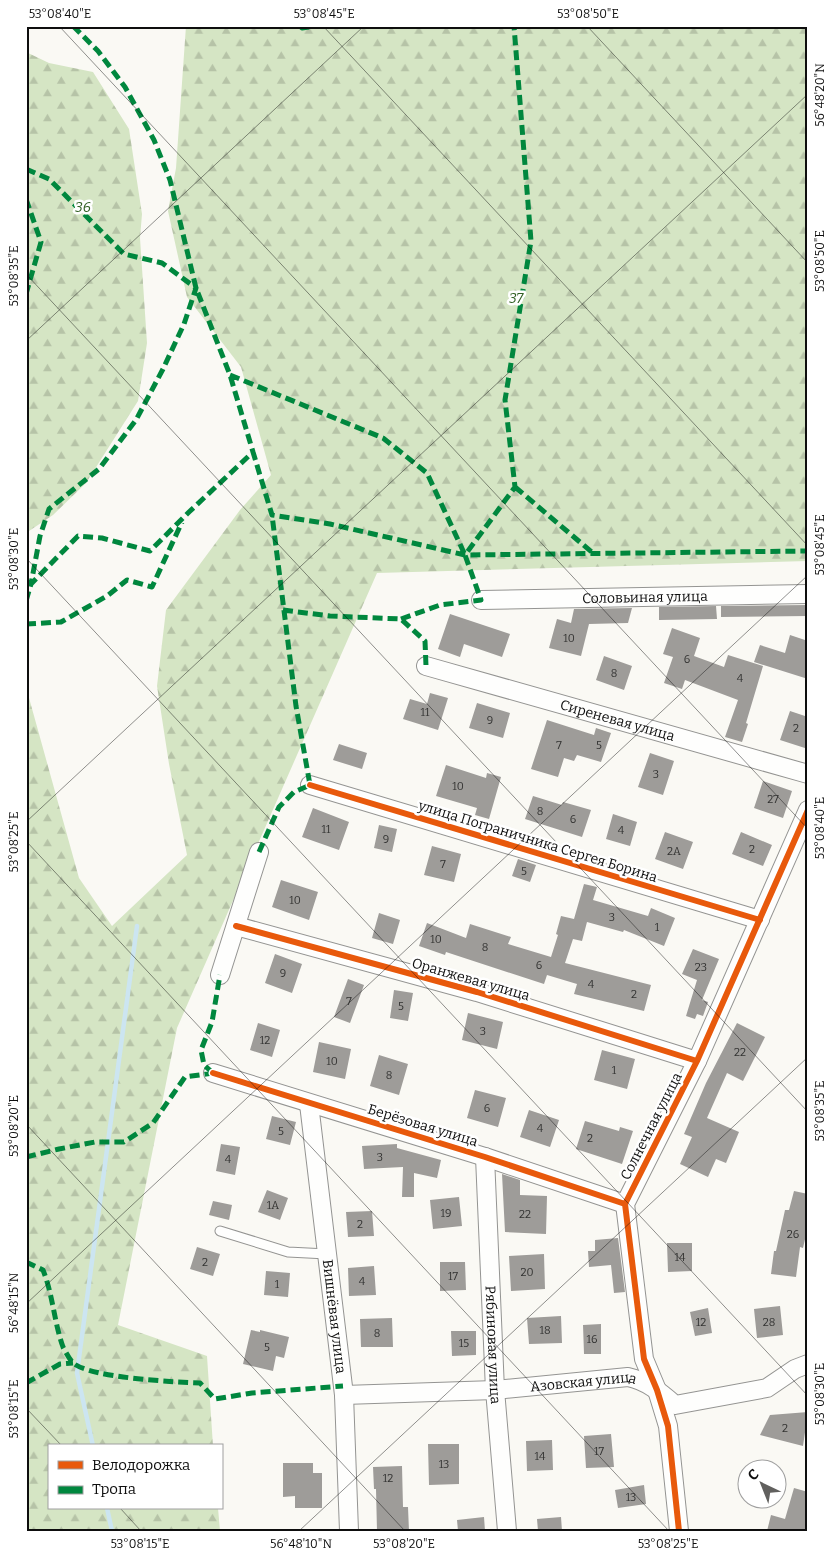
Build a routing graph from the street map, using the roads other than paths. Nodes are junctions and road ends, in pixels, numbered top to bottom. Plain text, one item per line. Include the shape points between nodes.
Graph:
1 (808, 594) edge
2 (480, 600) dead end
3 (426, 666) dead end
4 (808, 774) edge
5 (310, 785) dead end
6 (808, 810) edge
7 (259, 852) dead end
8 (760, 920) junction
9 (236, 926) junction
10 (220, 975) dead end
11 (697, 1061) junction
12 (213, 1073) dead end
13 (309, 1104) junction
14 (485, 1157) junction
15 (625, 1204) junction
16 (220, 1231) dead end
17 (327, 1254) junction
18 (808, 1364) edge
19 (494, 1390) junction
20 (657, 1390) junction
21 (344, 1395) junction
22 (349, 1531) edge
23 (507, 1531) edge
24 (679, 1531) edge

1 - 2 street, Соловьиная улица
3 - 4 street, Сиреневая улица
5 - 8 street, улица Пограничника Сергея Борина
6 - 8 street, Солнечная улица
7 - 9 street
8 - 11 street, Солнечная улица
9 - 10 street
9 - 11 street, Оранжевая улица via 476,992
11 - 15 street, Солнечная улица
12 - 13 street, Берёзовая улица
13 - 14 street, Берёзовая улица
13 - 17 street, Вишнёвая улица
14 - 15 street, Берёзовая улица
14 - 19 street, Рябиновая улица
15 - 20 street via 644,1359
16 - 17 lane via 288,1252
17 - 21 street, Вишнёвая улица
18 - 20 street, Азовская улица via 767,1388 675,1405
19 - 20 street, Азовская улица via 628,1377 641,1380
19 - 21 street, Азовская улица
19 - 23 street, Рябиновая улица
20 - 24 street via 668,1426
21 - 22 street, Вишнёвая улица

